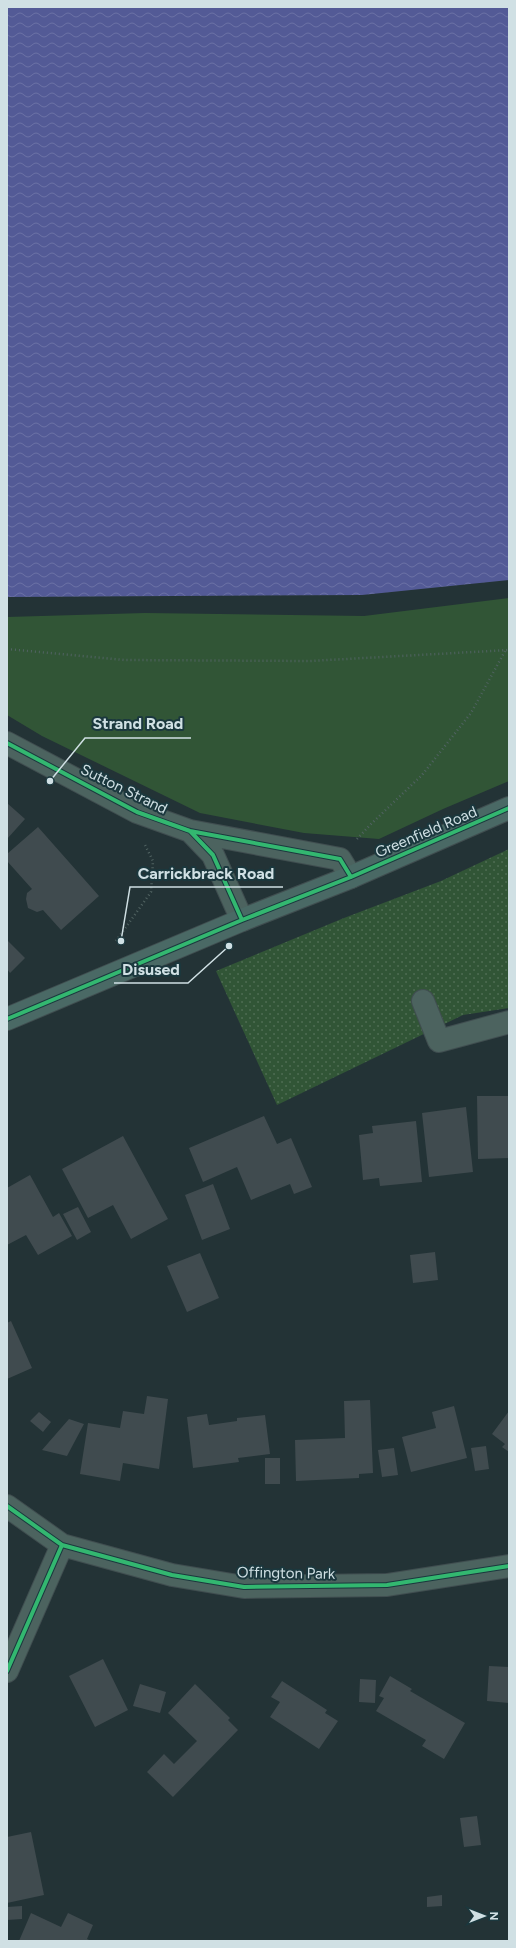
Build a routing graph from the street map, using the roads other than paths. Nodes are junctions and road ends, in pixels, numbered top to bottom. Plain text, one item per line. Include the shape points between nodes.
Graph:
1 (7, 743) edge
2 (509, 808) edge
3 (190, 831) junction
4 (351, 877) junction
5 (242, 920) junction
6 (423, 1002) dead end
7 (7, 1019) edge
8 (509, 1022) edge
9 (7, 1506) edge
10 (62, 1544) junction
11 (509, 1566) edge
12 (7, 1671) edge

1 - 3 street, Sutton Strand via 138,812
2 - 4 main road, Greenfield Road
3 - 4 street, Sutton Strand via 340,859
3 - 5 street, Sutton Strand via 213,855
4 - 5 main road, Greenfield Road
5 - 7 main road, Greenfield Road
6 - 8 street via 439,1041
9 - 10 street, Offington Park
10 - 11 street, Offington Park via 172,1575 244,1587 388,1585
10 - 12 street

